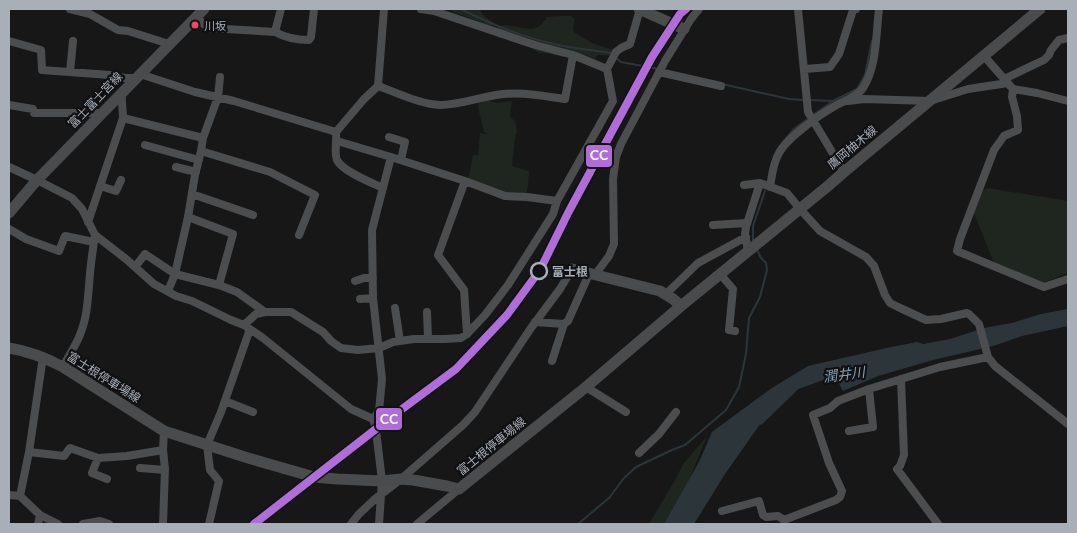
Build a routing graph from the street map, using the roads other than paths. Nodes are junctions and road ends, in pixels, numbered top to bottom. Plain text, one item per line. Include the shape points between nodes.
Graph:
1 (70, 9) edge
2 (280, 9) edge
3 (314, 9) edge
4 (384, 9) edge
5 (421, 9) edge
6 (640, 9) edge
7 (699, 9) edge
8 (798, 9) edge
9 (856, 9) edge
10 (880, 9) edge
11 (1040, 9) edge
12 (200, 13) edge
13 (684, 29) junction
14 (275, 32) junction
15 (1068, 38) edge
16 (73, 41) dead end
17 (9, 42) edge
18 (169, 44) junction
19 (573, 55) junction
20 (984, 56) junction
21 (609, 66) junction
22 (805, 69) junction
23 (70, 72) junction
24 (659, 72) junction
25 (138, 76) junction
26 (220, 77) dead end
27 (1009, 84) junction
28 (378, 86) junction
29 (721, 86) dead end
30 (122, 92) junction
31 (218, 97) junction
32 (930, 101) junction
33 (1068, 101) edge
34 (844, 102) junction
35 (9, 105) edge
36 (102, 113) junction
37 (122, 118) junction
38 (813, 121) junction
39 (336, 132) junction
40 (389, 137) dead end
41 (202, 138) junction
42 (337, 142) junction
43 (145, 145) dead end
44 (200, 156) junction
45 (391, 157) junction
46 (401, 160) junction
47 (9, 167) edge
48 (176, 167) dead end
49 (196, 172) junction
50 (844, 172) junction
51 (37, 180) junction
52 (121, 180) dead end
53 (465, 181) junction
54 (760, 183) junction
55 (744, 185) dead end
56 (100, 186) junction
57 (770, 186) junction
58 (383, 188) junction
59 (192, 194) junction
60 (557, 201) junction
61 (800, 209) junction
62 (9, 213) edge
63 (253, 215) dead end
64 (188, 217) junction
65 (88, 222) junction
66 (747, 223) junction
67 (713, 225) dead end
68 (9, 229) edge
69 (299, 235) dead end
70 (746, 237) junction
71 (95, 239) junction
72 (752, 248) junction
73 (136, 267) junction
74 (572, 269) joint
75 (175, 274) junction
76 (592, 274) junction
77 (720, 274) junction
78 (373, 278) junction
79 (1068, 279) edge
80 (355, 281) dead end
81 (219, 285) junction
82 (168, 291) junction
83 (666, 294) junction
84 (373, 298) junction
85 (360, 299) dead end
86 (681, 306) junction
87 (395, 308) dead end
88 (265, 312) junction
89 (427, 312) dead end
90 (535, 322) junction
91 (564, 324) junction
92 (247, 327) junction
93 (735, 331) dead end
94 (467, 334) junction
95 (428, 339) junction
96 (400, 341) junction
97 (9, 348) edge
98 (379, 348) junction
99 (43, 357) junction
100 (988, 357) junction
101 (552, 361) dead end
102 (63, 367) junction
103 (901, 379) junction
104 (586, 387) junction
105 (869, 389) junction
106 (225, 401) junction
107 (253, 412) dead end
108 (626, 412) dead end
109 (676, 412) dead end
110 (373, 419) junction
111 (1068, 424) edge
112 (164, 430) junction
113 (849, 431) dead end
114 (207, 445) junction
115 (163, 450) junction
116 (29, 452) junction
117 (639, 452) dead end
118 (98, 458) junction
119 (140, 468) dead end
120 (165, 470) junction
121 (107, 478) dead end
122 (401, 479) junction
123 (382, 487) junction
124 (459, 489) junction
125 (9, 495) edge
126 (20, 496) junction
127 (722, 511) dead end
128 (40, 514) junction
129 (785, 522) edge
130 (38, 524) edge
131 (58, 524) edge
132 (83, 524) edge
133 (109, 524) edge
134 (162, 524) edge
135 (208, 524) edge
136 (351, 524) edge
137 (379, 524) edge
138 (417, 524) edge
139 (938, 524) edge

1 - 18 street via 90,14 118,30
2 - 14 street
3 - 14 street via 309,40 296,40
4 - 28 street
5 - 19 street
6 - 13 main road
6 - 21 street via 630,44 616,52
7 - 13 street
8 - 22 street
9 - 22 street via 852,10 839,54 830,67
10 - 34 street via 874,56 867,80 862,90
11 - 20 main road, 鷹岡柚木線
12 - 14 street via 208,28
12 - 18 main road, 富士富士宮線
13 - 24 street
15 - 27 street via 1059,40 1044,60
16 - 23 street
17 - 23 street via 41,50 42,70
18 - 25 main road, 富士富士宮線
19 - 21 street
19 - 28 street via 565,99 509,94 440,105
20 - 27 street
20 - 32 main road, 鷹岡柚木線
21 - 60 street via 613,101
22 - 38 street via 808,112
23 - 25 street via 125,78
24 - 29 street
24 - 76 street via 616,158 613,178 614,244 609,256
25 - 30 main road, 富士富士宮線
25 - 31 street
26 - 31 street
27 - 32 street via 968,89
27 - 33 street
27 - 79 street via 1018,130 1004,136 994,150 957,251 1044,286
28 - 39 street
30 - 36 main road, 富士富士宮線
30 - 37 street
31 - 39 street
31 - 41 street
32 - 34 street via 864,99
32 - 50 main road, 鷹岡柚木線
34 - 38 street
35 - 36 street via 33,108 34,113
36 - 51 main road, 富士富士宮線
37 - 41 street
37 - 56 street
38 - 50 street
38 - 57 street via 780,151
39 - 42 street
40 - 46 street via 405,142
41 - 44 street
42 - 45 street
42 - 58 street via 337,160 348,171
43 - 44 street
44 - 49 street
44 - 69 street via 270,172 315,195
45 - 46 street
45 - 58 street
46 - 53 street
47 - 51 street
48 - 49 street
49 - 59 street
50 - 61 main road, 鷹岡柚木線
51 - 62 main road, 富士富士宮線
51 - 65 street via 72,198
52 - 56 street via 116,191
53 - 60 street via 505,196
53 - 94 street via 438,255 464,290
54 - 55 street
54 - 57 street
54 - 66 street
56 - 65 street
57 - 61 street via 787,193
58 - 78 street via 372,230
59 - 63 street
59 - 64 street
60 - 94 street via 553,214 508,285
61 - 72 main road, 鷹岡柚木線
61 - 100 street via 820,230 866,257 874,266 890,302 926,320 969,314 979,324
64 - 75 street
64 - 81 street via 233,234
65 - 71 street
66 - 67 street
66 - 70 street
68 - 71 street via 59,251 65,236
70 - 72 street
70 - 83 street via 698,263
71 - 73 street
71 - 102 street via 83,327
72 - 77 main road, 鷹岡柚木線
73 - 75 street via 145,254
73 - 82 street via 154,284
74 - 76 main road
74 - 90 street
75 - 81 street
75 - 82 street
76 - 83 main road
76 - 91 street
77 - 86 main road, 鷹岡柚木線
77 - 93 street via 734,289 730,330
78 - 80 street
78 - 84 street
81 - 88 street via 237,292
82 - 92 street
83 - 86 main road
84 - 85 street
84 - 98 street
86 - 104 main road, 富士根停車場線
87 - 96 street
88 - 92 street via 256,314
88 - 98 street via 291,312 341,348
89 - 95 street
90 - 91 street
90 - 122 street via 475,412
91 - 101 street
92 - 106 street
92 - 110 street via 351,409
94 - 95 street via 460,338
95 - 96 street
96 - 98 street
97 - 99 main road, 富士根停車場線
98 - 110 street via 382,379 379,411
99 - 102 main road, 富士根停車場線
99 - 116 street
100 - 103 street
100 - 111 street
102 - 112 main road, 富士根停車場線
103 - 105 street
103 - 139 street via 904,454 897,470
104 - 108 street
104 - 124 main road, 富士根停車場線
105 - 113 street via 873,427
105 - 129 street via 813,415 842,491 836,500
106 - 107 street
106 - 114 street
109 - 117 street
110 - 123 street
112 - 114 main road, 富士根停車場線
112 - 115 street
114 - 123 main road, 富士根停車場線 via 314,477
114 - 135 street via 210,470 219,481
115 - 118 street
115 - 120 street
116 - 118 street via 64,456 70,448
116 - 126 street
118 - 121 street via 92,473
119 - 120 street
120 - 134 street
122 - 123 main road, 富士根停車場線
122 - 124 main road, 富士根停車場線
123 - 136 street
123 - 137 street
124 - 138 street
125 - 126 street
126 - 128 street
127 - 129 street via 759,501 763,515 778,516
128 - 130 street
128 - 131 street
132 - 133 street via 100,521

